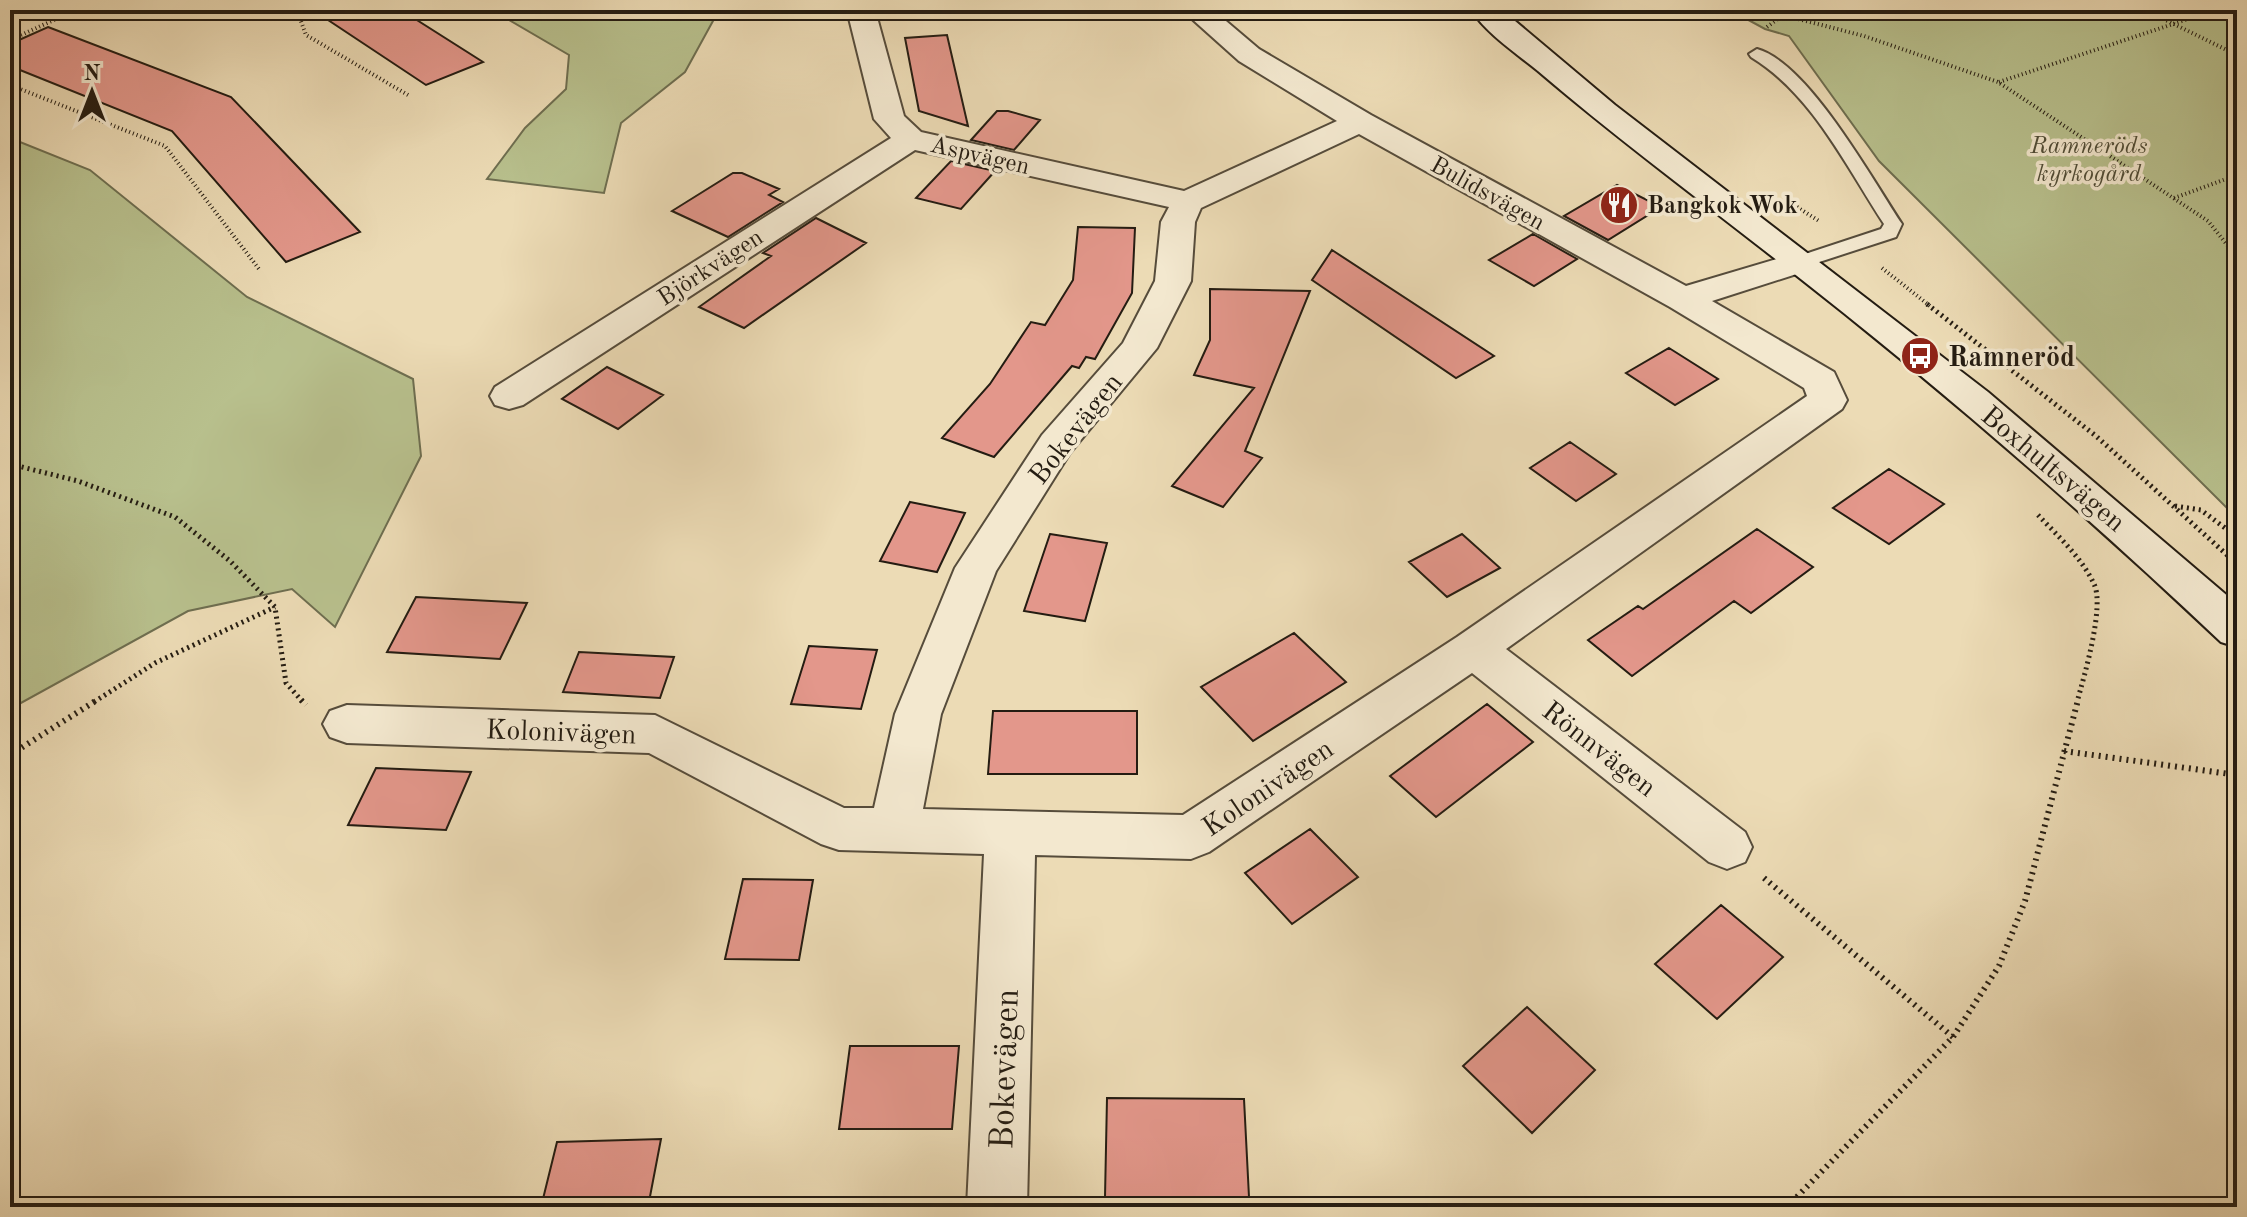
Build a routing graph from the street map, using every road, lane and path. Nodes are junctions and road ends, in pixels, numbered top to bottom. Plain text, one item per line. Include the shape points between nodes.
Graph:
1 (76, 10) edge
2 (297, 10) edge
3 (861, 10) edge
4 (1196, 10) edge
5 (1467, 10) edge
6 (1485, 10) edge
7 (1777, 10) edge
8 (1788, 10) edge
9 (2145, 10) edge
10 (2215, 10) edge
11 (1783, 15) junction
12 (2174, 24) junction
13 (1765, 29) dead end
14 (10, 40) edge
15 (1525, 47) junction
16 (1757, 54) dead end
17 (2237, 55) edge
18 (1998, 82) junction
19 (10, 85) edge
20 (408, 95) dead end
21 (1360, 122) junction
22 (910, 139) junction
23 (2237, 175) edge
24 (2174, 198) junction
25 (1188, 202) junction
26 (2237, 257) edge
27 (1800, 262) junction
28 (259, 269) dead end
29 (1683, 299) junction
30 (509, 396) dead end
31 (10, 464) edge
32 (2175, 506) dead end
33 (2037, 514) dead end
34 (2237, 537) edge
35 (275, 607) junction
36 (2237, 630) edge
37 (1473, 649) junction
38 (347, 724) joint
39 (2064, 751) junction
40 (10, 755) edge
41 (2237, 775) edge
42 (894, 831) junction
43 (1010, 835) junction
44 (1727, 847) joint
45 (1953, 1037) junction
46 (997, 1207) edge
47 (1787, 1207) edge

1 - 14 path
2 - 20 path via 306,35
3 - 22 street, Aspvägen via 889,119
4 - 21 street, Bulidsvägen via 1249,55
5 - 15 street, Boxhultsvägen
6 - 15 street, Boxhultsvägen
7 - 11 path
8 - 11 path
9 - 12 path
10 - 12 path
11 - 13 path
11 - 18 path via 1864,36
12 - 17 path
12 - 18 path
15 - 27 street, Boxhultsvägen
16 - 27 lane via 1780,68 1811,101 1893,224 1889,233
18 - 24 path
19 - 28 path via 165,146
21 - 25 street
21 - 29 street, Bulidsvägen
22 - 25 street, Aspvägen
22 - 30 street, Björkvägen
23 - 24 path
24 - 26 path via 2208,221
25 - 42 street, Bokevägen via 1178,222 1173,281 1139,348 1056,444 976,568 918,714
27 - 29 street
27 - 36 street, Boxhultsvägen via 2003,423
29 - 37 street, Kolonivägen via 1821,381 1828,400
31 - 35 path via 78,481 175,517 230,561
32 - 34 path via 2200,507
33 - 39 path via 2096,586 2093,642
35 - 38 path via 286,683 313,713
35 - 40 path via 155,663
37 - 43 street, Kolonivägen via 1191,837
37 - 44 street, Rönnvägen
38 - 42 street, Kolonivägen via 655,734 839,829
39 - 41 path
39 - 45 path via 2025,901 1999,966
42 - 43 street, Kolonivägen
43 - 46 street, Bokevägen
44 - 45 path
45 - 47 path

